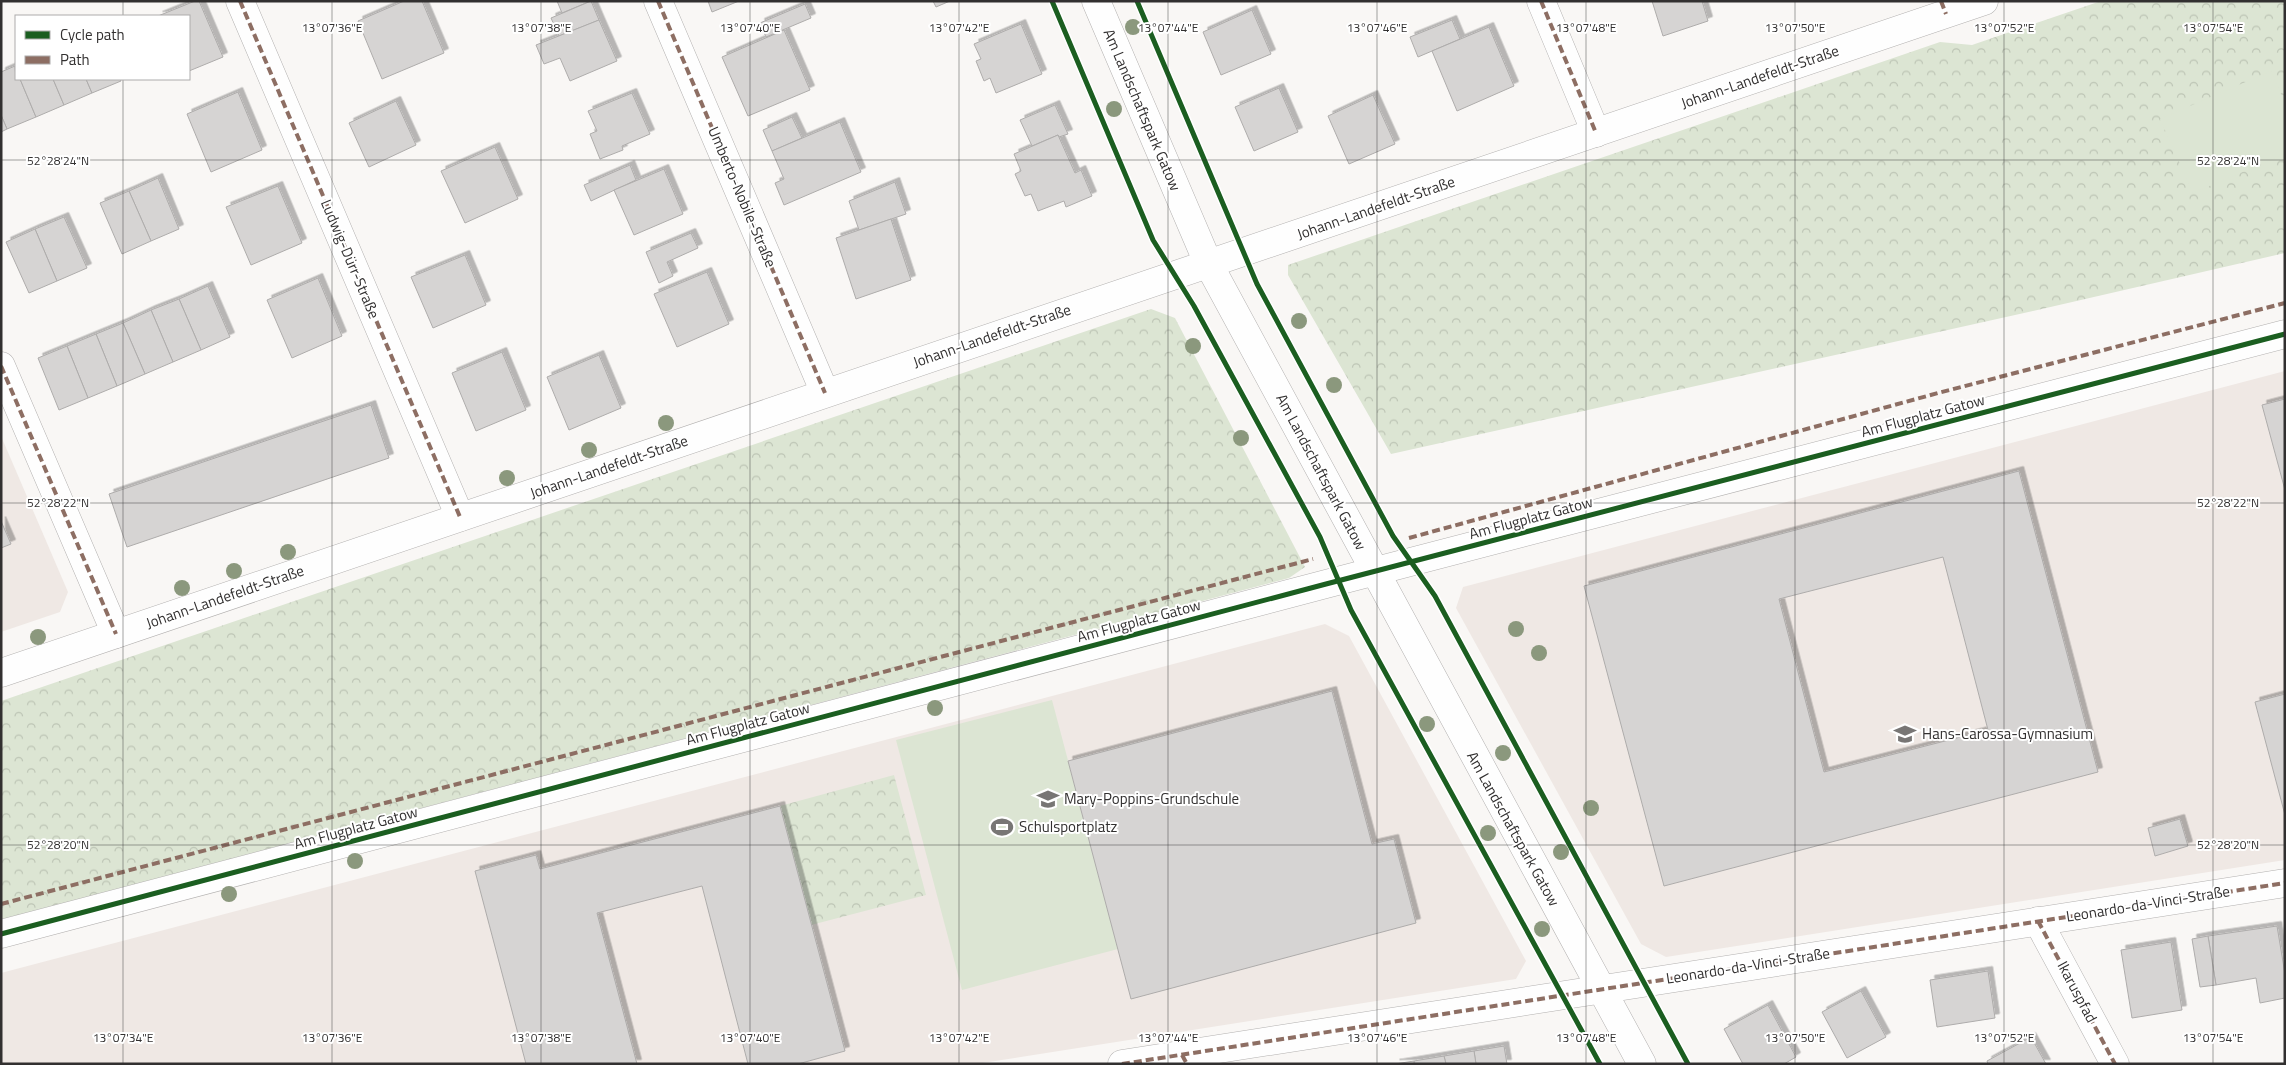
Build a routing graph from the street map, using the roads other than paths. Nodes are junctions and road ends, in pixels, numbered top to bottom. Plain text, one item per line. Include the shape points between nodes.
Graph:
1 (240, 1) edge
2 (658, 1) edge
3 (1096, 1) edge
4 (1541, 1) edge
5 (1984, 1) edge
6 (1943, 8) edge
7 (1596, 133) junction
8 (1208, 264) junction
9 (2285, 334) edge
10 (1, 366) edge
11 (825, 393) junction
12 (460, 517) junction
13 (1375, 572) junction
14 (116, 634) junction
15 (1, 673) edge
16 (2285, 882) edge
17 (2038, 921) junction
18 (1, 934) edge
19 (1601, 989) junction
20 (1184, 1059) edge
21 (1122, 1064) edge
22 (1642, 1064) edge
23 (2115, 1064) edge

1 - 12 street, Ludwig-Dürr-Straße
2 - 11 street, Umberto-Nobile-Straße
3 - 8 street, Am Landschaftspark Gatow
4 - 7 street
5 - 6 street, Johann-Landefeldt-Straße
6 - 7 street, Johann-Landefeldt-Straße
7 - 8 street, Johann-Landefeldt-Straße
8 - 11 street, Johann-Landefeldt-Straße
8 - 13 street, Am Landschaftspark Gatow
9 - 13 street, Am Flugplatz Gatow
10 - 14 street
11 - 12 street, Johann-Landefeldt-Straße
12 - 14 street, Johann-Landefeldt-Straße
13 - 18 street, Am Flugplatz Gatow
13 - 19 street, Am Landschaftspark Gatow
14 - 15 street, Johann-Landefeldt-Straße
16 - 17 street, Leonardo-da-Vinci-Straße
17 - 19 street, Leonardo-da-Vinci-Straße
17 - 23 street, Ikaruspfad
19 - 20 street, Leonardo-da-Vinci-Straße
19 - 22 street, Am Landschaftspark Gatow
20 - 21 street, Leonardo-da-Vinci-Straße

